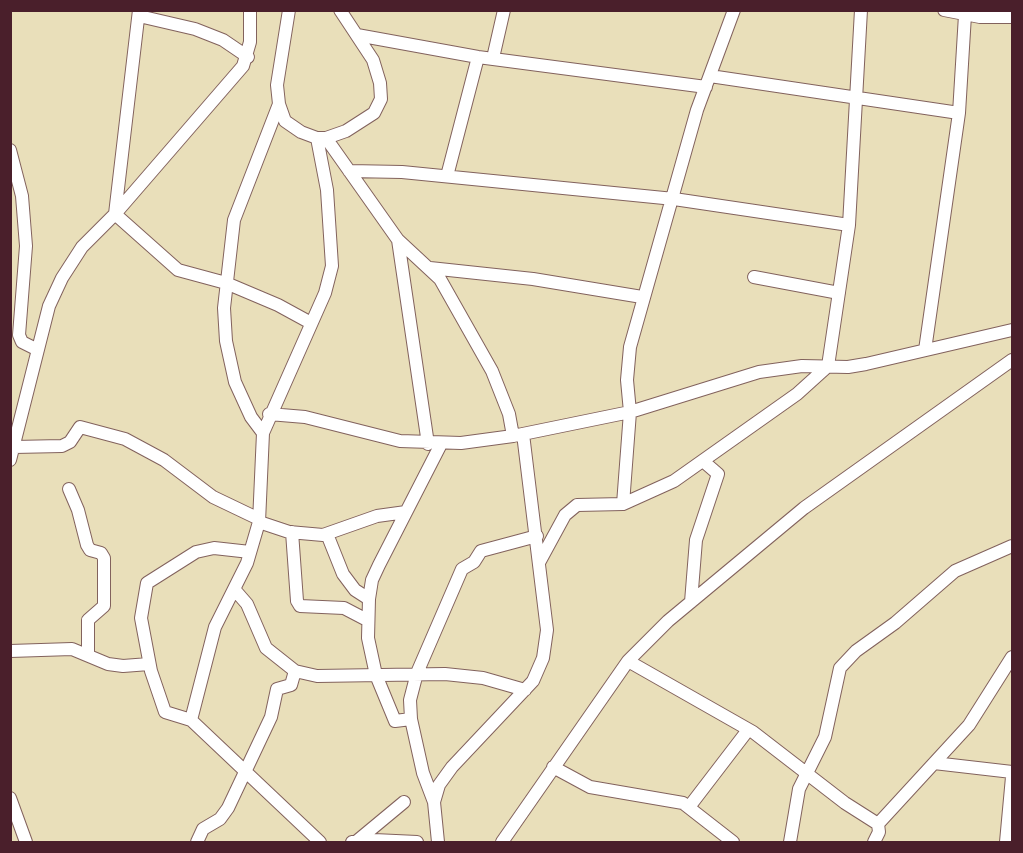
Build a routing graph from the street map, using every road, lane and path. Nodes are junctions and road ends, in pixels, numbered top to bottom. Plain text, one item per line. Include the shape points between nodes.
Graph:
1 (250, 10) edge
2 (290, 10) edge
3 (340, 10) edge
4 (504, 10) edge
5 (734, 10) edge
6 (861, 10) edge
7 (944, 10) edge
8 (139, 13) edge
9 (965, 15) junction
10 (1012, 17) edge
11 (357, 34) junction
12 (248, 57) junction
13 (478, 57) junction
14 (493, 58) junction
15 (708, 82) junction
16 (855, 99) junction
17 (279, 104) junction
18 (959, 113) junction
19 (321, 138) junction
20 (10, 150) edge
21 (349, 171) junction
22 (447, 176) junction
23 (674, 199) junction
24 (115, 214) junction
25 (849, 225) junction
26 (398, 240) junction
27 (430, 268) junction
28 (754, 277) dead end
29 (226, 283) junction
30 (839, 293) junction
31 (642, 297) junction
32 (311, 323) junction
33 (1012, 330) edge
34 (38, 350) junction
35 (926, 350) junction
36 (1012, 360) edge
37 (828, 366) junction
38 (630, 412) junction
39 (269, 414) junction
40 (263, 433) junction
41 (518, 435) junction
42 (434, 444) junction
43 (12, 447) edge
44 (703, 461) junction
45 (69, 489) dead end
46 (623, 504) junction
47 (406, 512) junction
48 (259, 520) junction
49 (292, 532) junction
50 (327, 534) junction
51 (537, 536) junction
52 (1012, 546) edge
53 (250, 552) junction
54 (540, 561) junction
55 (234, 589) junction
56 (369, 599) junction
57 (691, 602) junction
58 (367, 620) junction
59 (10, 651) edge
60 (88, 655) junction
61 (1012, 657) edge
62 (628, 661) junction
63 (149, 664) junction
64 (295, 671) junction
65 (417, 673) junction
66 (376, 675) junction
67 (525, 690) junction
68 (411, 719) junction
69 (191, 720) junction
70 (748, 730) junction
71 (934, 763) junction
72 (554, 767) junction
73 (244, 770) junction
74 (1012, 772) edge
75 (806, 773) junction
76 (1012, 777) edge
77 (10, 798) edge
78 (404, 802) dead end
79 (434, 802) junction
80 (689, 807) junction
81 (879, 835) edge
82 (354, 842) edge
83 (26, 843) edge
84 (197, 843) edge
85 (320, 843) edge
86 (417, 843) edge
87 (438, 843) edge
88 (502, 843) edge
89 (733, 843) edge
90 (790, 843) edge
91 (1006, 843) edge

1 - 12 street
2 - 17 street via 282,44
3 - 11 street
4 - 14 street
5 - 15 street
6 - 16 street
7 - 9 street
8 - 12 street via 223,40
8 - 24 street
9 - 10 street
9 - 18 street
11 - 13 street
11 - 19 street via 373,60 381,99 374,113 346,131
12 - 24 street
13 - 14 street
13 - 22 street
14 - 15 street
15 - 16 street
15 - 23 street via 683,156
16 - 18 street
16 - 25 street
17 - 19 street via 285,121 301,132
17 - 29 street via 234,220
18 - 35 street
19 - 21 street
19 - 32 street via 332,266
20 - 34 street via 19,177 26,238 19,335 22,342
21 - 22 street
21 - 26 street
22 - 23 street
23 - 25 street
23 - 31 street
24 - 29 street via 178,270
24 - 34 street via 82,247 62,278 49,306
25 - 30 street
26 - 27 street
26 - 42 street
27 - 31 street via 533,279
27 - 41 street via 449,293 492,371
28 - 30 street
29 - 32 street
29 - 40 street via 224,308 230,362 242,400
30 - 37 street
31 - 38 street via 630,347
32 - 39 street
33 - 35 street
34 - 43 street
35 - 37 street via 866,364
36 - 57 street via 804,508
37 - 38 street via 759,372
37 - 44 street via 797,394
38 - 41 street
38 - 46 street
39 - 40 street
39 - 42 street via 305,417 400,441
40 - 48 street
41 - 42 street
41 - 51 street
42 - 47 street
43 - 48 street via 63,446 80,427 125,439 164,460 213,497
44 - 46 street via 674,481
44 - 57 street via 718,474 698,531
45 - 60 street via 87,545 104,558 104,606 88,620
46 - 54 street via 577,505 565,515
47 - 50 street via 377,516
47 - 56 street via 372,580
48 - 49 street
48 - 53 street
49 - 50 street
49 - 58 street via 300,606 344,608
50 - 56 street via 343,574 355,590
51 - 54 street
51 - 65 street via 481,551 474,562 462,569
52 - 75 street via 955,571 848,659 835,684 825,738
53 - 55 street
53 - 63 street via 214,548 196,552 147,583 141,618
54 - 67 street via 547,630 543,658
55 - 64 street via 247,604 266,648
55 - 69 street via 215,627
56 - 58 street
57 - 62 street
58 - 66 street
59 - 60 street via 72,649
60 - 63 street via 123,666
61 - 71 street via 969,725
62 - 70 street
62 - 72 street
63 - 69 street via 165,712
64 - 66 street via 317,676
64 - 73 street via 291,685 278,690 271,717
65 - 66 street
65 - 67 street via 483,678
65 - 68 street via 410,700
66 - 68 street via 394,721
67 - 79 street via 452,767 439,785
68 - 79 street
69 - 73 street
70 - 75 street
70 - 80 street
71 - 74 street
71 - 81 street
72 - 80 street via 590,787 675,801
72 - 88 street
73 - 84 street via 220,819 203,829
73 - 85 street
75 - 81 street
75 - 90 street via 799,789
76 - 91 street
77 - 83 street
78 - 82 street
79 - 87 street
80 - 89 street
82 - 86 street

